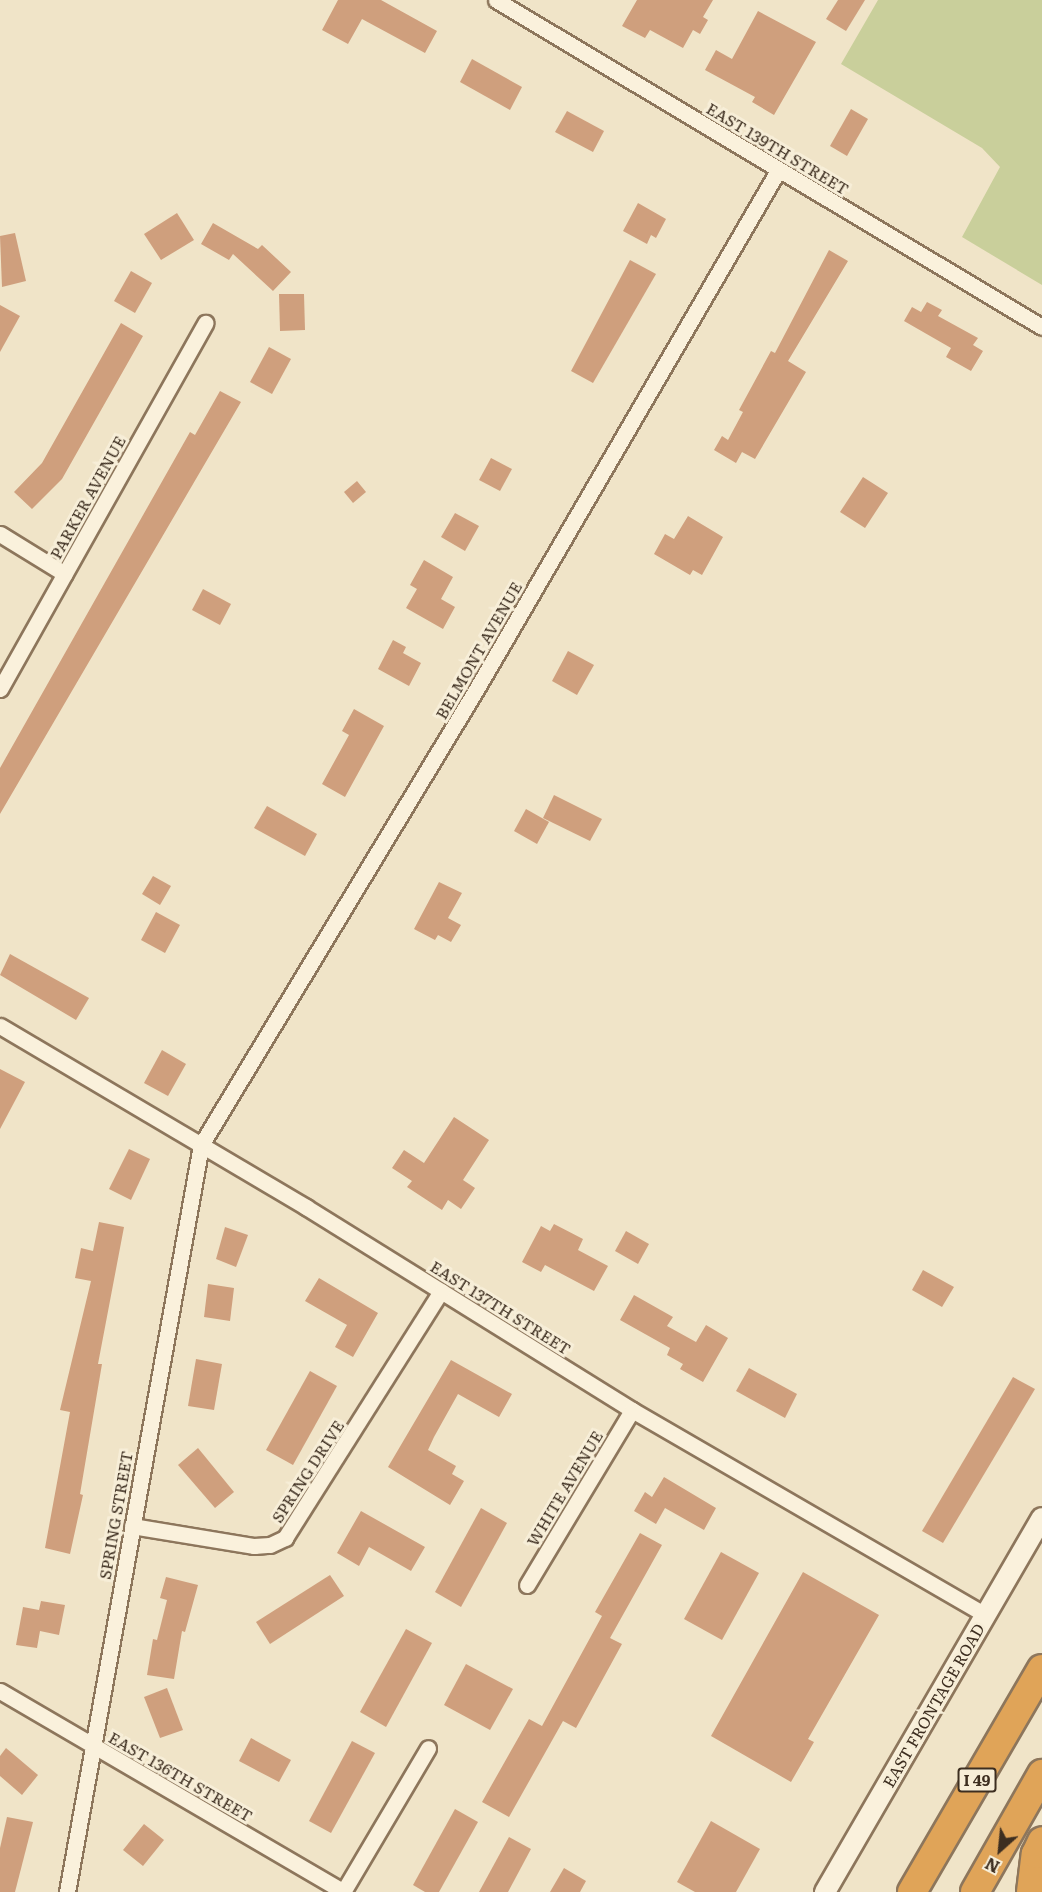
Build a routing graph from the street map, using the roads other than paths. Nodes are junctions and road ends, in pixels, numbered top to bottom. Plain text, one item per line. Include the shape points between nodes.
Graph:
1 (496, 0) edge
2 (778, 169) junction
3 (205, 323) dead end
4 (1042, 327) edge
5 (0, 534) edge
6 (65, 574) junction
7 (0, 689) edge
8 (0, 1026) edge
9 (201, 1145) junction
10 (441, 1291) junction
11 (632, 1410) junction
12 (1042, 1518) edge
13 (132, 1526) junction
14 (527, 1585) dead end
15 (985, 1615) junction
16 (1042, 1669) edge
17 (0, 1691) edge
18 (91, 1744) junction
19 (428, 1748) dead end
20 (1042, 1774) edge
21 (1042, 1841) edge
22 (67, 1892) edge
23 (344, 1892) edge
24 (825, 1892) edge
25 (912, 1892) edge
26 (975, 1892) edge
27 (1031, 1892) edge

1 - 2 street, EAST 139TH STREET
2 - 4 street, EAST 139TH STREET
2 - 9 street, BELMONT AVENUE via 477,688
3 - 6 street, PARKER AVENUE
5 - 6 street
6 - 7 street, PARKER AVENUE
8 - 9 street, EAST 137TH STREET
9 - 10 street, EAST 137TH STREET
9 - 13 street, SPRING STREET
10 - 11 street, EAST 137TH STREET
10 - 13 street, SPRING DRIVE via 285,1538 270,1545 254,1546
11 - 14 street, WHITE AVENUE
11 - 15 street, EAST 137TH STREET
12 - 15 street, EAST FRONTAGE ROAD
13 - 18 street, SPRING STREET
15 - 24 street, EAST FRONTAGE ROAD
16 - 25 highway, I 49
17 - 18 street, EAST 136TH STREET
18 - 22 street, SPRING STREET
18 - 23 street, EAST 136TH STREET
19 - 23 street
20 - 26 highway
21 - 27 highway via 1036,1854

